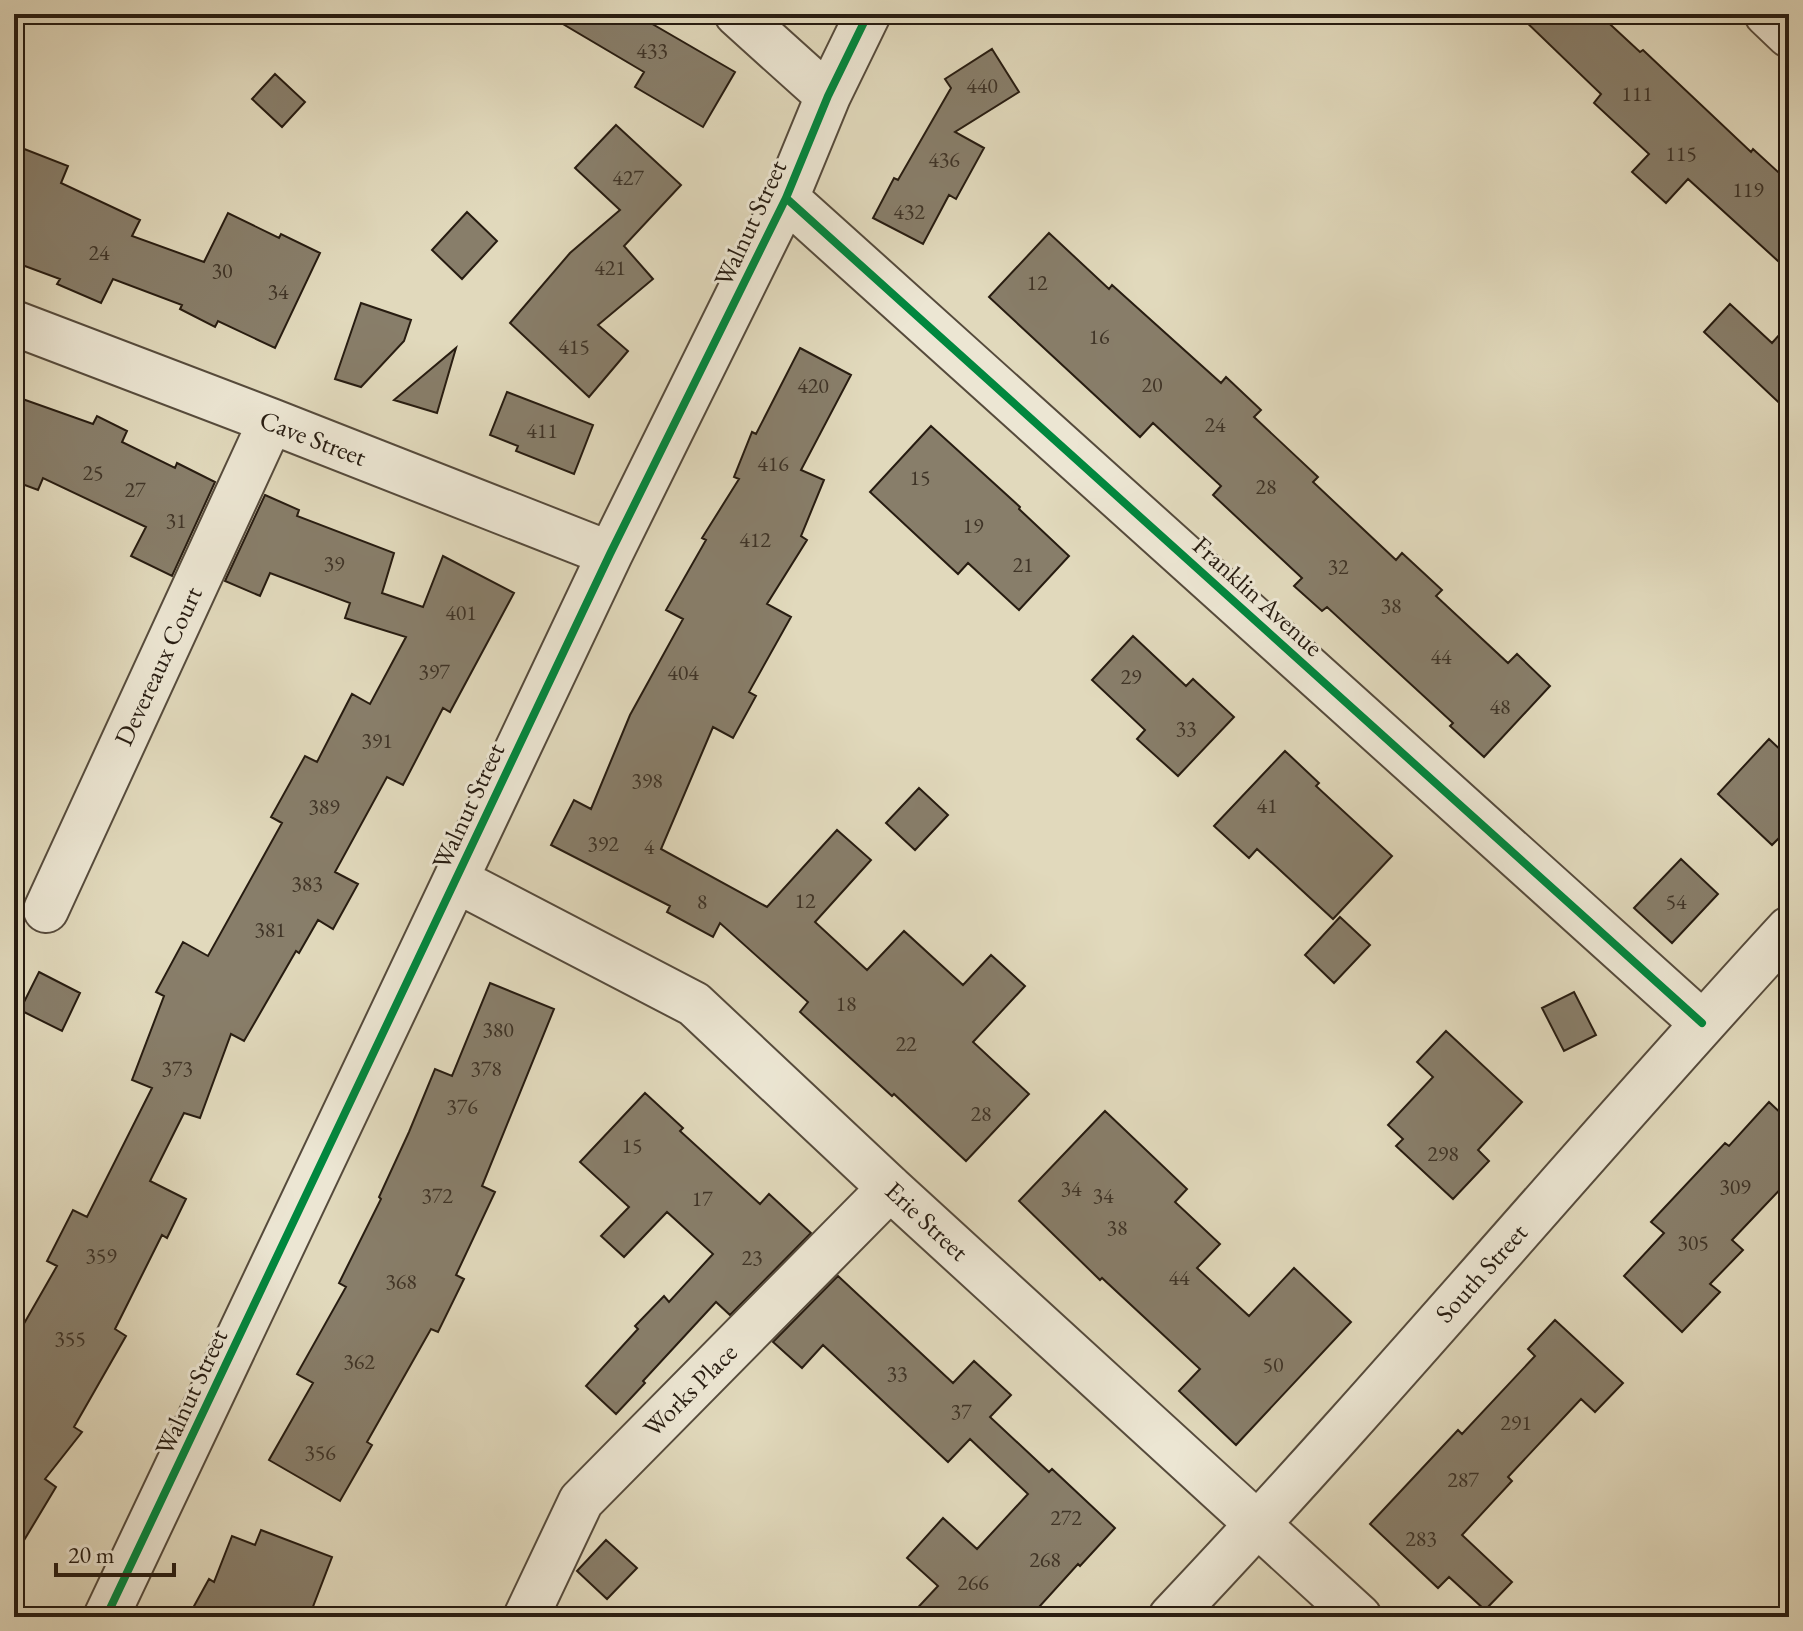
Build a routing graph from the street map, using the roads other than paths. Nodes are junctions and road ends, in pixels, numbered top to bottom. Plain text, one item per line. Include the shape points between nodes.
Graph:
1 (737, 14) edge
2 (868, 14) edge
3 (1767, 14) edge
4 (1789, 35) edge
5 (828, 96) junction
6 (786, 198) junction
7 (14, 323) edge
8 (271, 421) junction
9 (610, 554) junction
10 (456, 880) junction
11 (46, 910) dead end
12 (1789, 929) edge
13 (1702, 1023) junction
14 (890, 1188) junction
15 (1258, 1525) junction
16 (106, 1617) edge
17 (526, 1617) edge
18 (1171, 1617) edge
19 (1359, 1617) edge

1 - 5 street
2 - 5 street, Walnut Street
3 - 4 street
5 - 6 street, Walnut Street
6 - 9 street, Walnut Street
6 - 13 street, Franklin Avenue
7 - 8 street, Cave Street
8 - 9 street, Cave Street
8 - 11 street, Devereaux Court
9 - 10 street, Walnut Street
10 - 14 street, Erie Street via 694,1004
10 - 16 street, Walnut Street
12 - 13 street, South Street
13 - 15 street, South Street
14 - 15 street, Erie Street
14 - 17 street, Works Place via 581,1501
15 - 18 street, South Street
15 - 19 street, Erie Street

